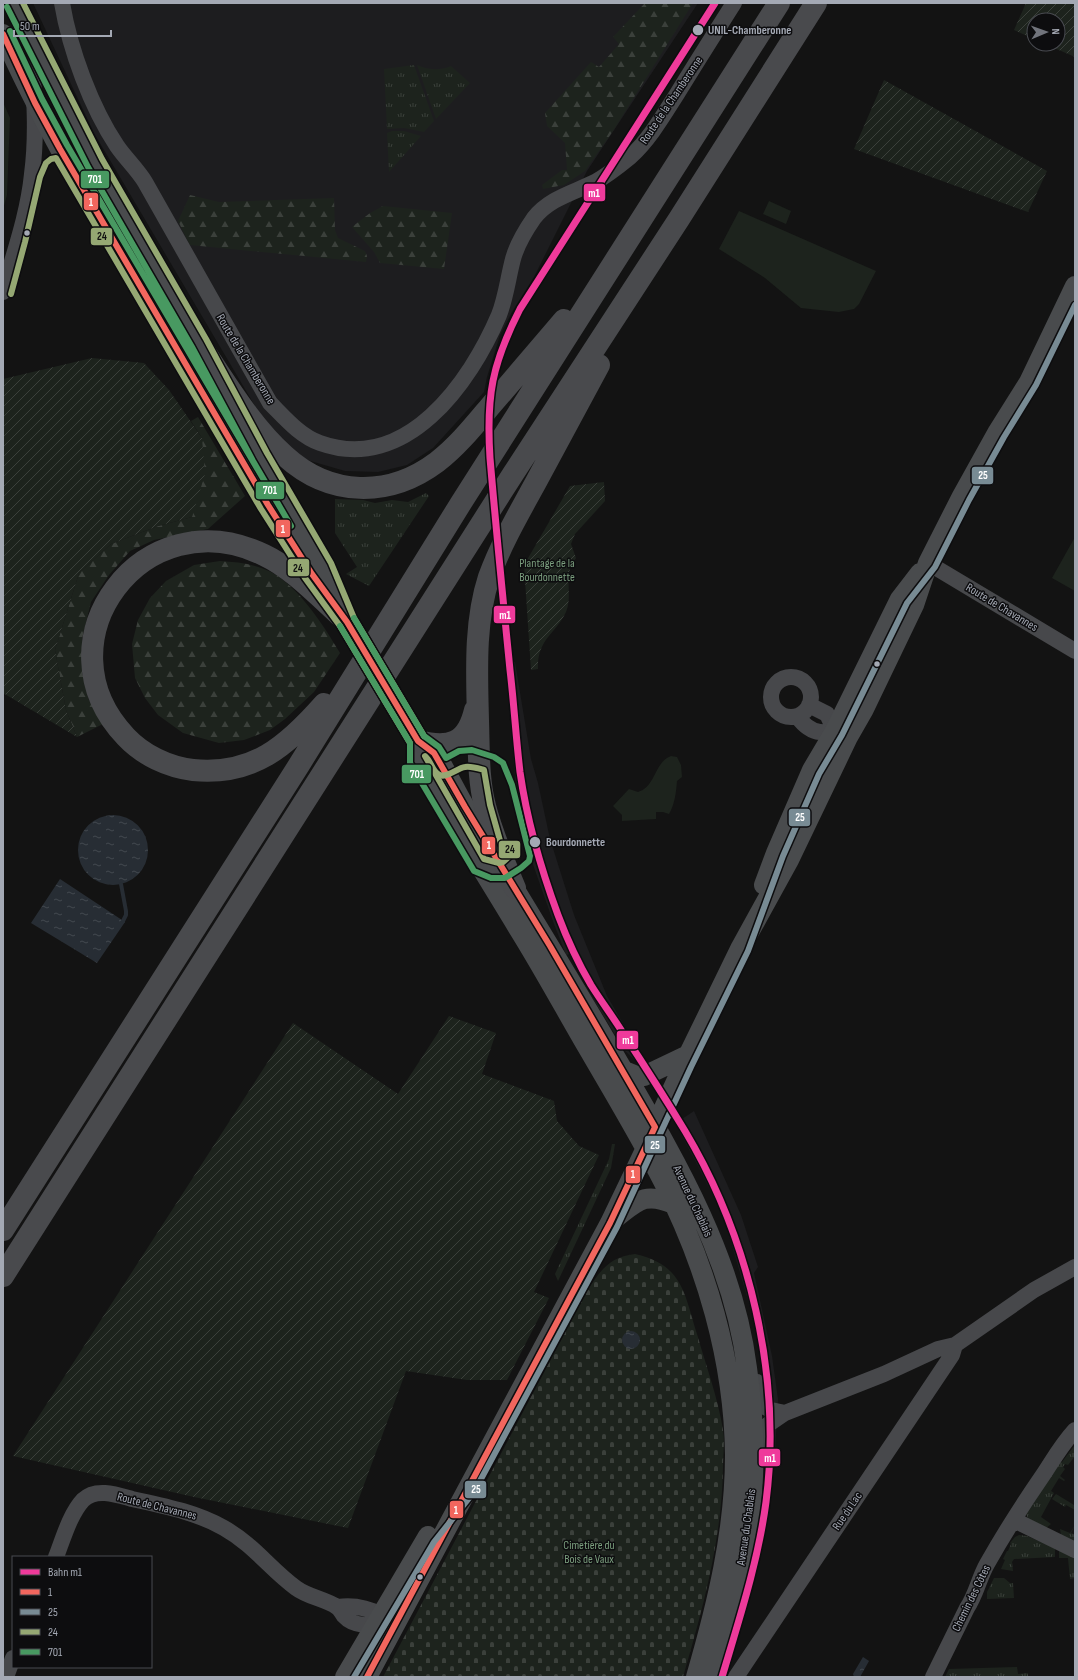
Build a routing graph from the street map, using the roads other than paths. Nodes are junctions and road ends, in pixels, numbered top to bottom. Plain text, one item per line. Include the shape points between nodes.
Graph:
1 (14, 3) edge
2 (62, 3) edge
3 (734, 3) edge
4 (779, 3) edge
5 (816, 3) edge
6 (3, 34) edge
7 (31, 36) junction
8 (34, 103) junction
9 (60, 149) junction
10 (32, 174) junction
11 (679, 219) junction
12 (619, 255) junction
13 (1075, 286) edge
14 (3, 292) edge
15 (199, 343) junction
16 (928, 563) junction
17 (347, 622) junction
18 (374, 642) junction
19 (1075, 651) edge
20 (478, 697) junction
21 (809, 705) junction
22 (797, 716) junction
23 (842, 734) junction
24 (418, 741) junction
25 (515, 888) junction
26 (688, 1055) junction
27 (622, 1070) junction
28 (655, 1127) junction
29 (645, 1150) junction
30 (674, 1204) junction
31 (610, 1223) junction
32 (3, 1230) edge
33 (1075, 1267) edge
34 (3, 1276) edge
35 (744, 1344) junction
36 (955, 1345) junction
37 (785, 1413) junction
38 (1075, 1430) edge
39 (1014, 1520) junction
40 (746, 1540) junction
41 (427, 1550) junction
42 (1075, 1550) edge
43 (56, 1556) edge
44 (373, 1619) junction
45 (12, 1661) edge
46 (6, 1677) edge
47 (345, 1677) edge
48 (358, 1677) edge
49 (367, 1677) edge
50 (696, 1677) edge
51 (713, 1677) edge
52 (736, 1677) edge
53 (933, 1677) edge

1 - 7 main road
2 - 3 street, Route de la Chamberonne via 75,55 96,107 117,146 144,180 270,403 297,430 319,443 355,450 385,446 405,436 454,393 477,359 499,314 513,258 535,217 552,201 605,176 640,146 658,124
4 - 12 highway
5 - 11 highway
6 - 8 main road
7 - 8 street
7 - 15 main road via 95,162
8 - 9 main road
8 - 10 street
9 - 10 street via 47,151 40,158
9 - 17 main road via 268,505 312,574
10 - 14 street
11 - 20 highway via 508,532 497,557 482,605
11 - 34 highway via 517,467
12 - 15 highway via 455,446 424,471 392,485 346,487 323,480 299,468 261,431
12 - 18 highway
13 - 16 main road via 1029,382 997,433
15 - 17 main road via 260,457 324,567
16 - 19 street, Route de Chavannes
16 - 23 main road via 914,605 864,709
17 - 18 highway via 287,570 264,555 224,542 202,541 182,544 140,562 111,594 94,638 96,683 103,705 113,722 146,754 189,770 228,769 261,760 293,737 341,684
17 - 24 main road, Avenue du Chablais, bridge
18 - 32 highway via 299,765
20 - 24 highway via 472,724 459,740 435,746
20 - 25 highway via 479,759 485,805
21 - 22 street via 805,712
21 - 22 street via 811,694 807,684 797,678 784,678 777,682 772,690 773,706 780,714 788,717
21 - 23 street via 827,714
22 - 23 street via 803,724 818,732
23 - 26 main road via 789,860 741,947
24 - 25 main road, Avenue du Chablais via 434,753
24 - 29 main road, Avenue du Chablais via 417,760 519,930
25 - 27 main road, Avenue du Chablais
26 - 27 main road via 644,1076 639,1077
26 - 28 main road
27 - 28 main road, Avenue du Chablais
28 - 29 main road
28 - 35 main road, Avenue du Chablais via 689,1189 714,1246 732,1297
29 - 30 main road, Avenue du Chablais
29 - 31 main road
30 - 31 main road via 661,1199 640,1200
30 - 50 main road, Avenue du Chablais via 704,1277 717,1322 732,1408 735,1455 730,1530 713,1617
31 - 41 main road via 467,1488
33 - 36 street via 1034,1290
35 - 37 street via 756,1365 761,1405
35 - 40 main road, Avenue du Chablais via 751,1403 753,1457 752,1496
36 - 37 street via 938,1349 884,1374
36 - 52 street, Rue du Lac via 952,1355
37 - 40 street via 766,1426 761,1433 759,1499
38 - 39 street, Chemin des Côtes
39 - 42 street
39 - 53 street, Chemin des Côtes via 987,1564
40 - 51 main road, Avenue du Chablais
41 - 44 main road
41 - 49 main road
43 - 44 street, Route de Chavannes via 74,1515 84,1500 91,1495 104,1493 190,1513 223,1527 243,1540 296,1589 338,1607 345,1617
44 - 47 main road via 364,1644
44 - 48 street via 381,1634
45 - 46 street

